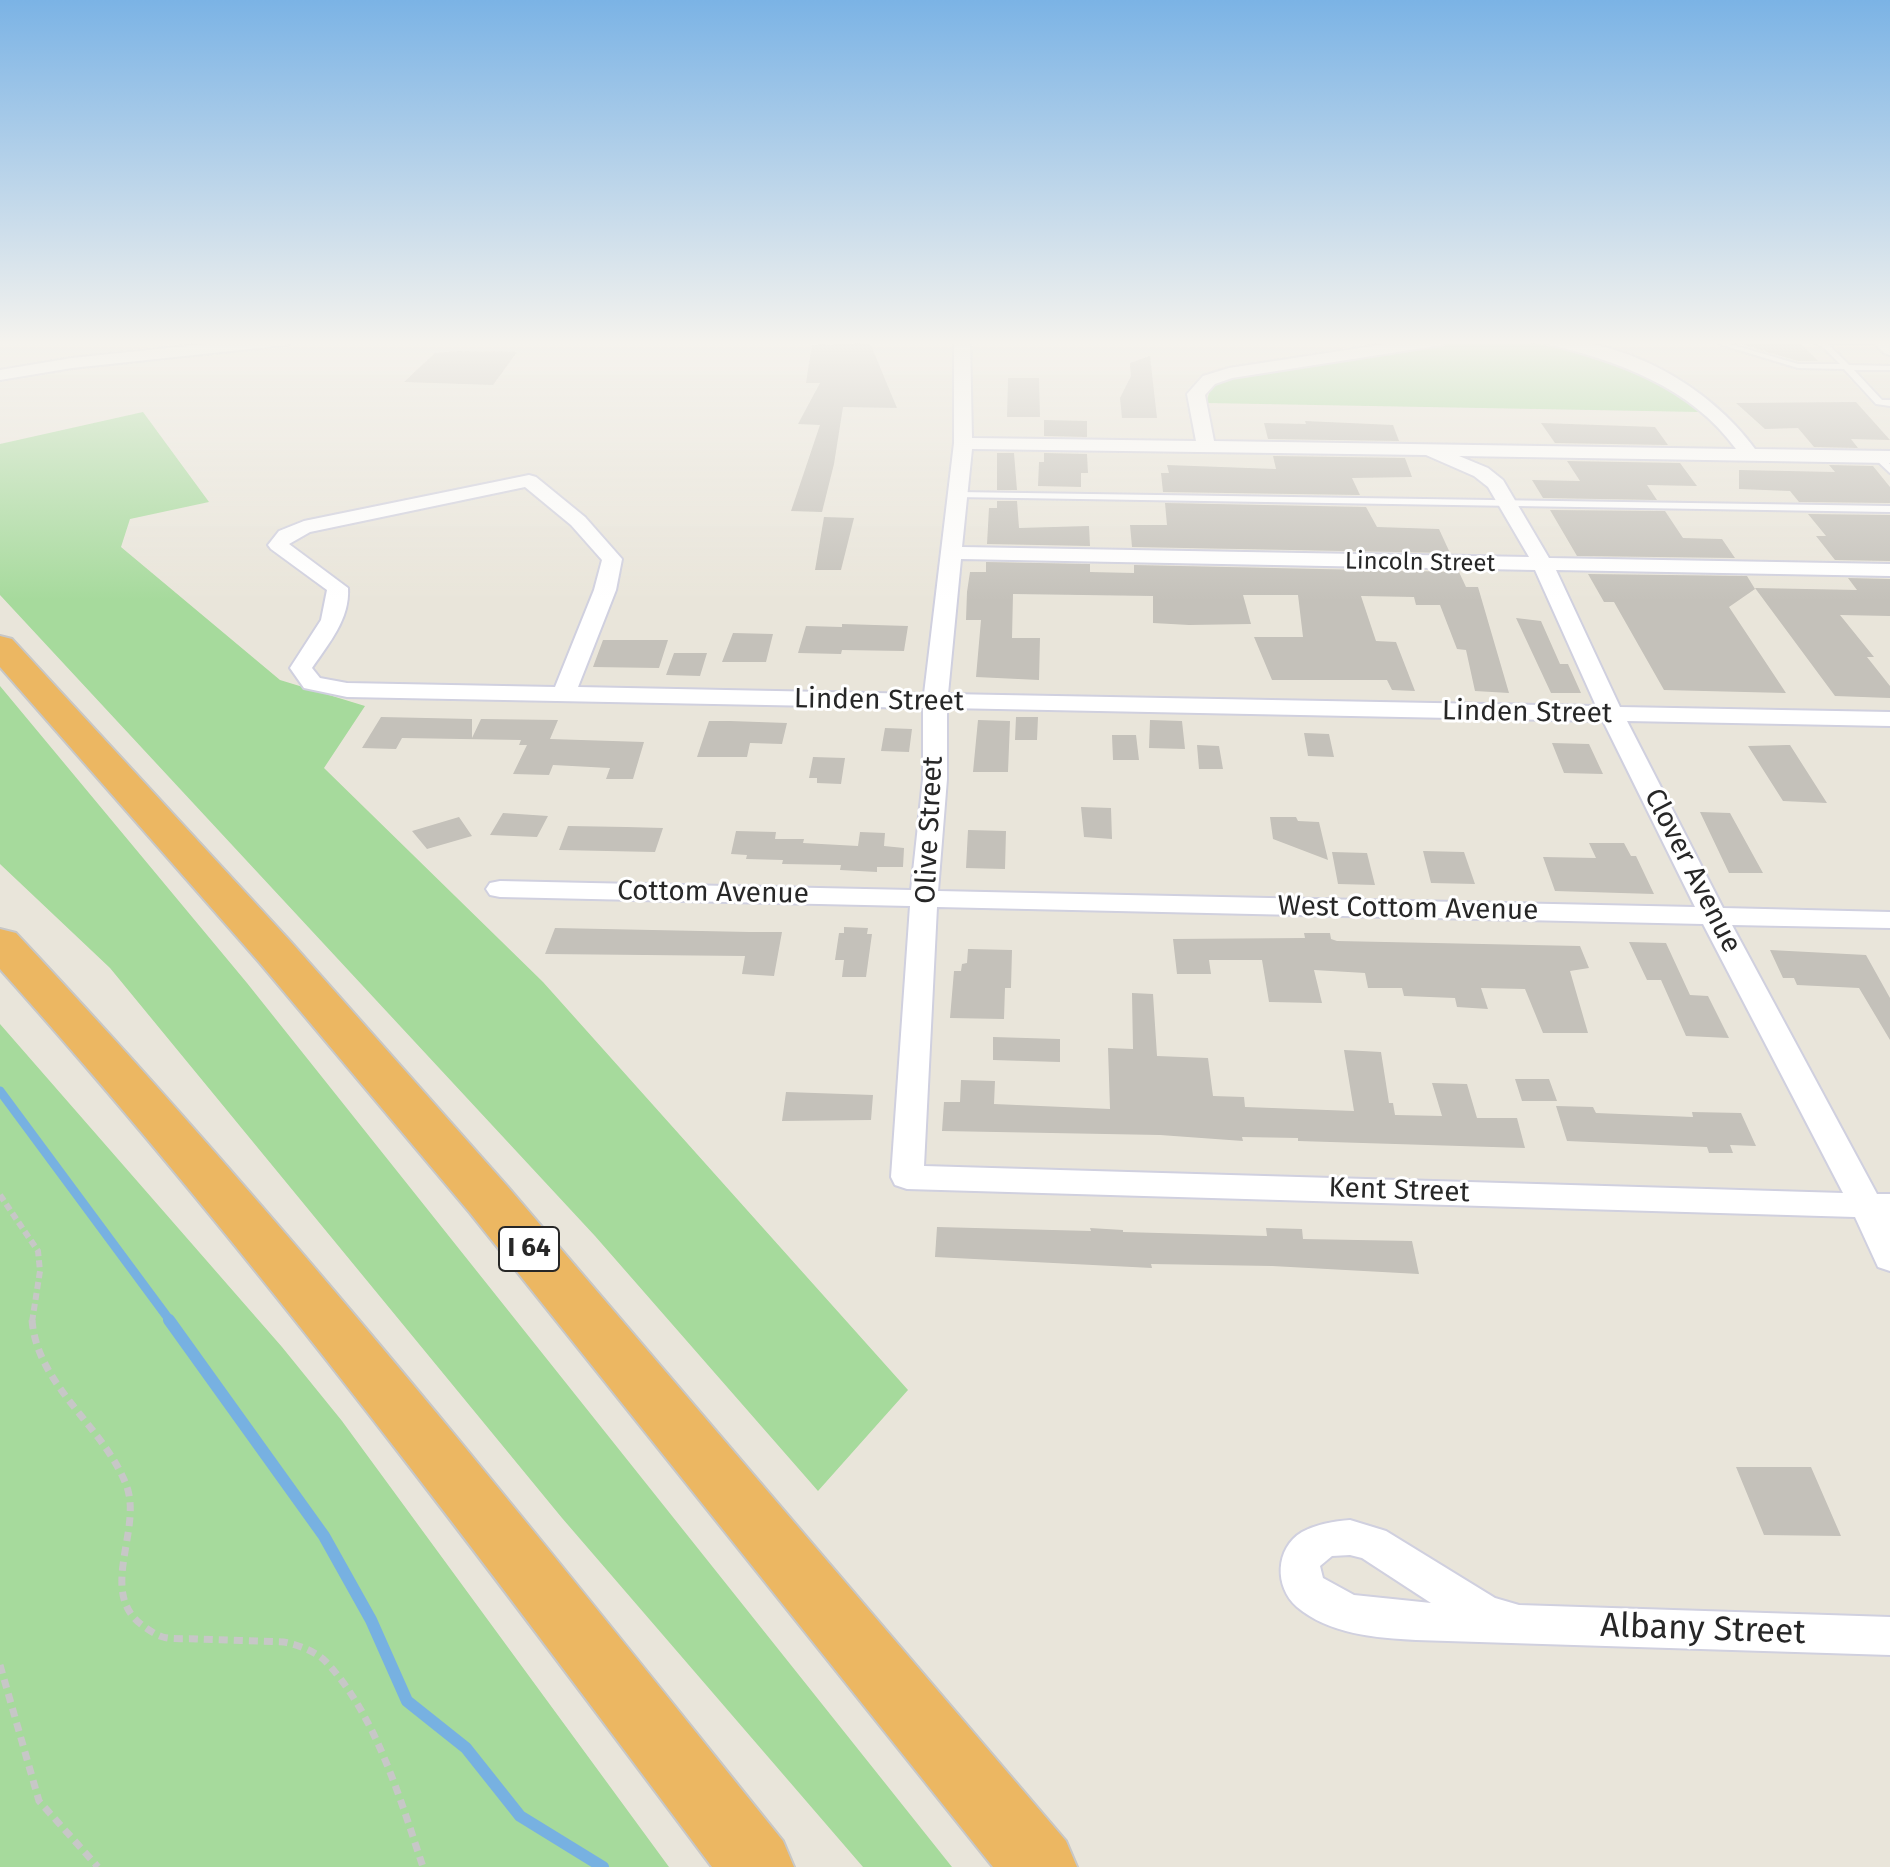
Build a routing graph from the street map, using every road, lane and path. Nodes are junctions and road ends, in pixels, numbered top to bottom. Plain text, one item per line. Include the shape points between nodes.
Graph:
1 (964, 427) edge
2 (1202, 427) edge
3 (1728, 427) edge
4 (963, 443) junction
5 (1206, 447) junction
6 (1431, 451) junction
7 (1540, 452) junction
8 (1749, 454) junction
9 (1886, 461) edge
10 (1501, 493) junction
11 (958, 495) junction
12 (1890, 509) edge
13 (951, 553) junction
14 (1544, 566) junction
15 (1890, 570) edge
16 (0, 646) edge
17 (563, 695) junction
18 (935, 703) junction
19 (1612, 715) junction
20 (1890, 719) edge
21 (500, 889) dead end
22 (926, 897) junction
23 (1713, 916) junction
24 (1890, 920) edge
25 (0, 942) edge
26 (907, 1177) joint
27 (0, 1195) edge
28 (1879, 1206) edge
29 (1890, 1258) edge
30 (1516, 1623) dead end
31 (1890, 1636) edge
32 (0, 1665) edge
33 (98, 1867) edge
34 (423, 1867) edge
35 (757, 1867) edge
36 (1040, 1867) edge

1 - 4 street, Olive Street
2 - 5 street
3 - 8 street
4 - 5 street
4 - 11 street, Olive Street
5 - 6 street
6 - 7 street
6 - 10 street via 1481,472
7 - 8 street
7 - 10 street via 1505,473
8 - 9 street
10 - 11 lane
10 - 12 lane
10 - 14 street, Clover Avenue
11 - 13 street, Olive Street
13 - 14 street, Lincoln Street
13 - 18 street, Olive Street
14 - 15 street, Lincoln Street
14 - 19 street, Clover Avenue
16 - 36 highway, I 64 via 489,1200
17 - 17 street, Linden Street via 347,690 312,683 301,668 340,600 337,588 278,545 304,527 529,481 578,521 612,559
17 - 18 street, Linden Street
18 - 19 street, Linden Street
18 - 22 street, Olive Street
19 - 20 street, Linden Street
19 - 23 street, Clover Avenue
21 - 22 street, Cottom Avenue
22 - 23 street, West Cottom Avenue
22 - 26 street, Olive Street
23 - 24 street, West Cottom Avenue
23 - 28 street, Clover Avenue
25 - 35 highway via 194,1157 313,1300
26 - 28 street, Kent Street
27 - 34 path via 39,1252 31,1310 39,1351 121,1474 131,1502 120,1572 132,1616 162,1637 284,1642 327,1662 389,1765
28 - 29 street, Clover Avenue
30 - 31 street, Albany Street
32 - 33 path via 39,1801

